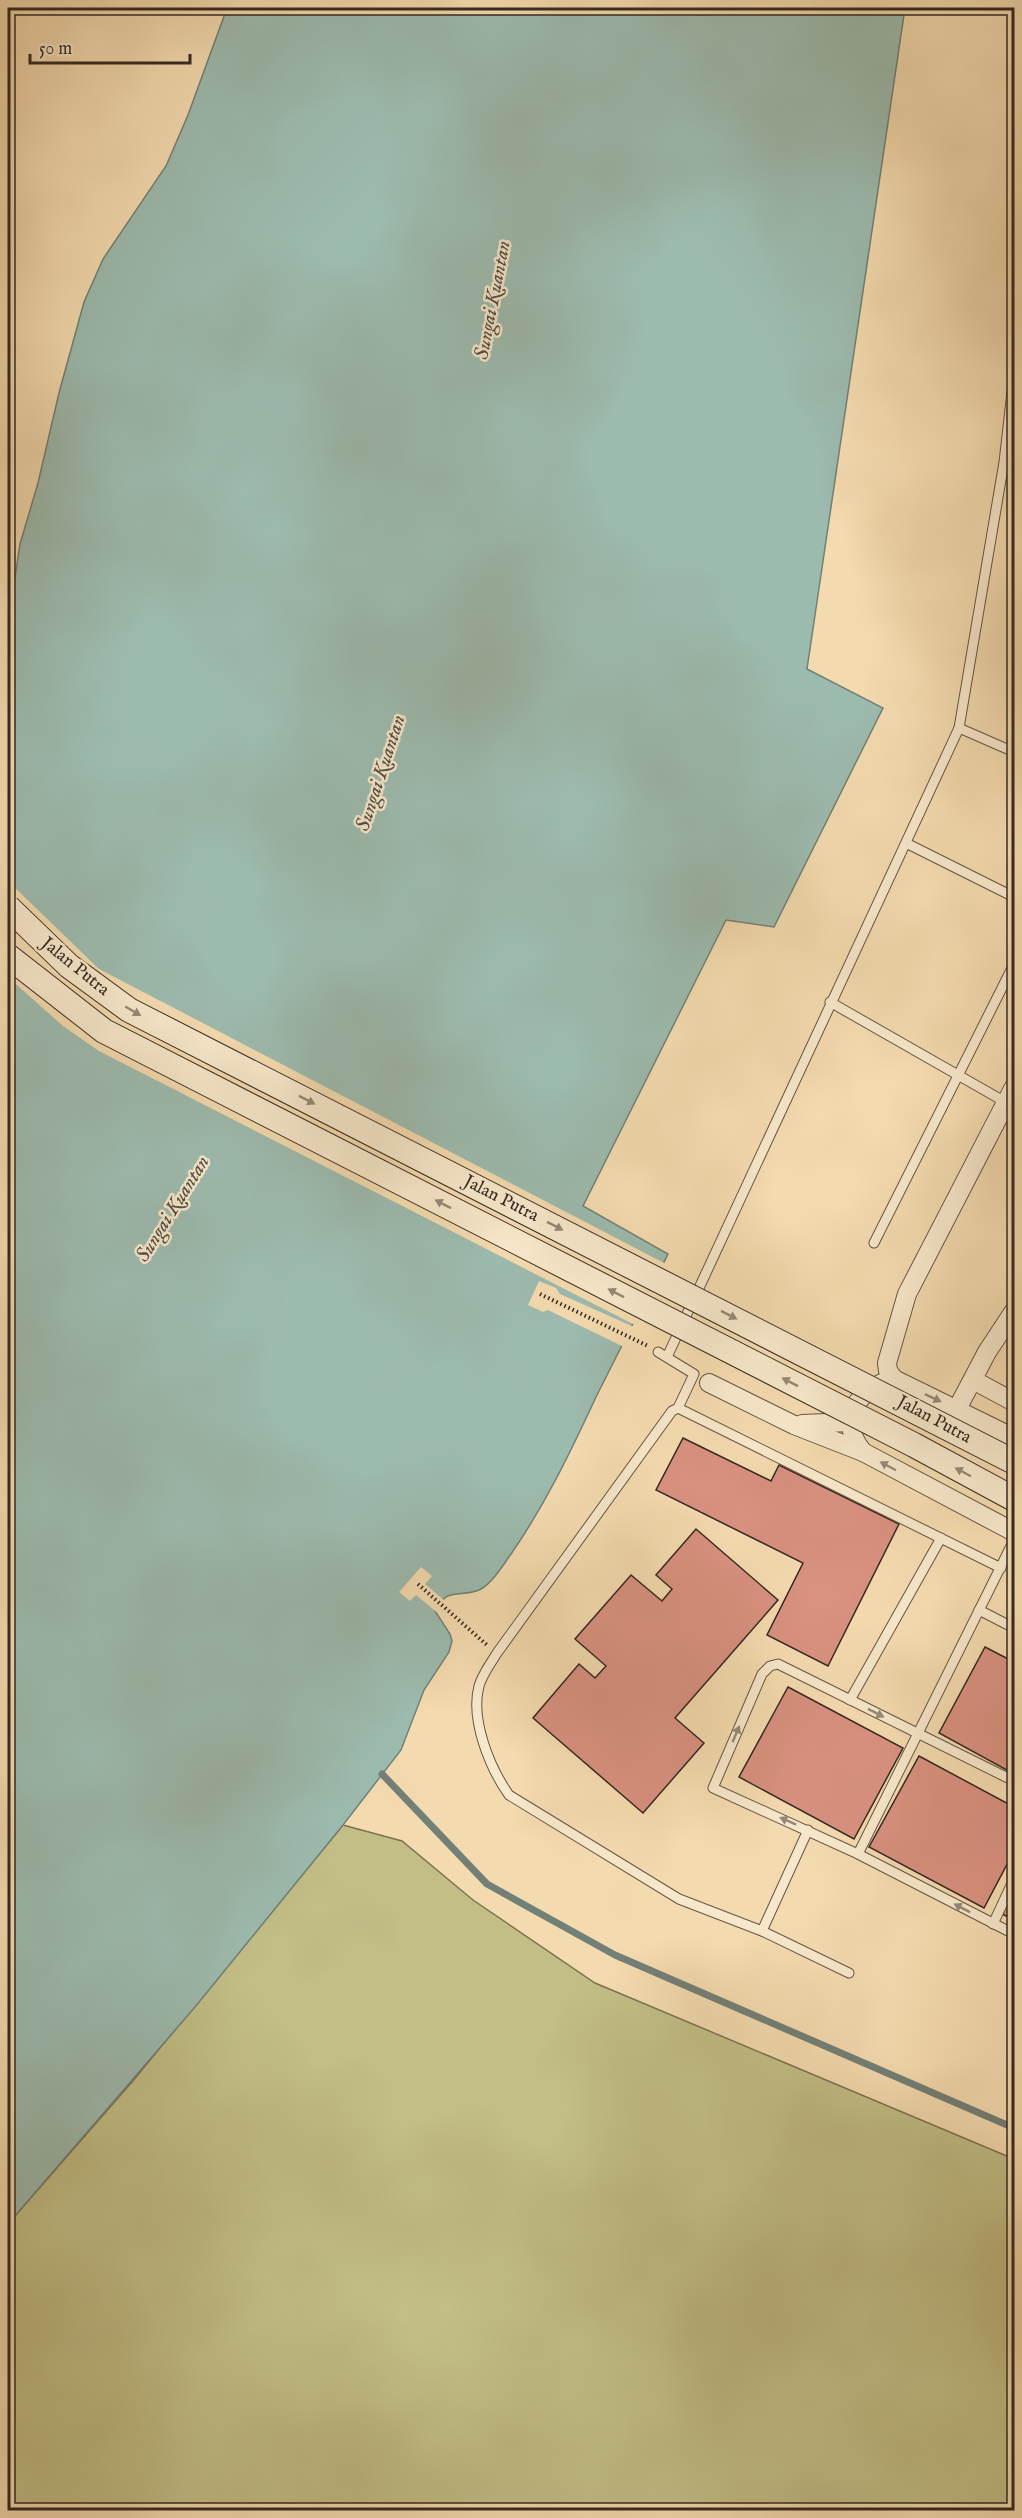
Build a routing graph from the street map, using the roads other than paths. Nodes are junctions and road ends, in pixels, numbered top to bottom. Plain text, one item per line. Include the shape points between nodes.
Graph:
1 (1014, 374) edge
2 (1004, 462) junction
3 (1014, 466) edge
4 (959, 728) junction
5 (1014, 752) edge
6 (906, 843) junction
7 (1014, 897) edge
8 (8, 907) edge
9 (8, 956) edge
10 (1014, 964) edge
11 (830, 1002) junction
12 (959, 1076) junction
13 (1010, 1095) edge
14 (874, 1243) dead end
15 (1014, 1311) edge
16 (701, 1379) junction
17 (894, 1379) junction
18 (973, 1380) junction
19 (1014, 1402) edge
20 (678, 1408) junction
21 (957, 1409) junction
22 (851, 1422) junction
23 (794, 1425) junction
24 (1014, 1438) edge
25 (863, 1452) junction
26 (1014, 1462) edge
27 (1014, 1499) edge
28 (1014, 1532) edge
29 (941, 1538) junction
30 (1014, 1540) edge
31 (1000, 1568) junction
32 (979, 1610) junction
33 (1014, 1628) edge
34 (850, 1700) junction
35 (916, 1733) junction
36 (1014, 1781) edge
37 (808, 1830) junction
38 (858, 1854) junction
39 (1014, 1879) edge
40 (993, 1924) junction
41 (762, 1931) junction
42 (1014, 1934) edge
43 (849, 1973) dead end

1 - 2 lane
2 - 3 lane
2 - 4 lane
4 - 5 lane
4 - 6 lane
6 - 7 lane
6 - 11 lane
8 -> 26 main road, Jalan Putra, bridge via 69,966 129,1010
27 -> 9 main road, Jalan Putra, bridge via 104,1031
10 - 12 lane
11 - 12 lane
11 - 16 lane via 662,1354
12 - 13 lane
12 - 14 lane
13 - 17 street via 907,1294 887,1363
15 - 18 street
16 - 20 lane
16 - 23 street
17 -> 21 street
17 - 22 street via 865,1393 857,1402
18 - 19 street
18 - 21 street
20 - 29 lane
20 - 41 lane via 497,1653 480,1684 480,1724 495,1774 509,1795 679,1899
21 - 24 street
22 - 23 street
22 - 25 street via 854,1438
23 - 25 street
28 -> 25 street
29 - 31 lane
29 - 34 lane
30 - 31 lane
31 - 32 lane
32 - 33 lane
32 - 35 lane
34 -> 35 lane
37 -> 34 lane via 713,1788 762,1674 770,1666 778,1664
35 - 36 lane
35 - 38 lane
37 - 38 lane
37 - 41 lane
40 -> 38 lane
39 - 40 lane
40 - 42 lane
41 - 43 lane

